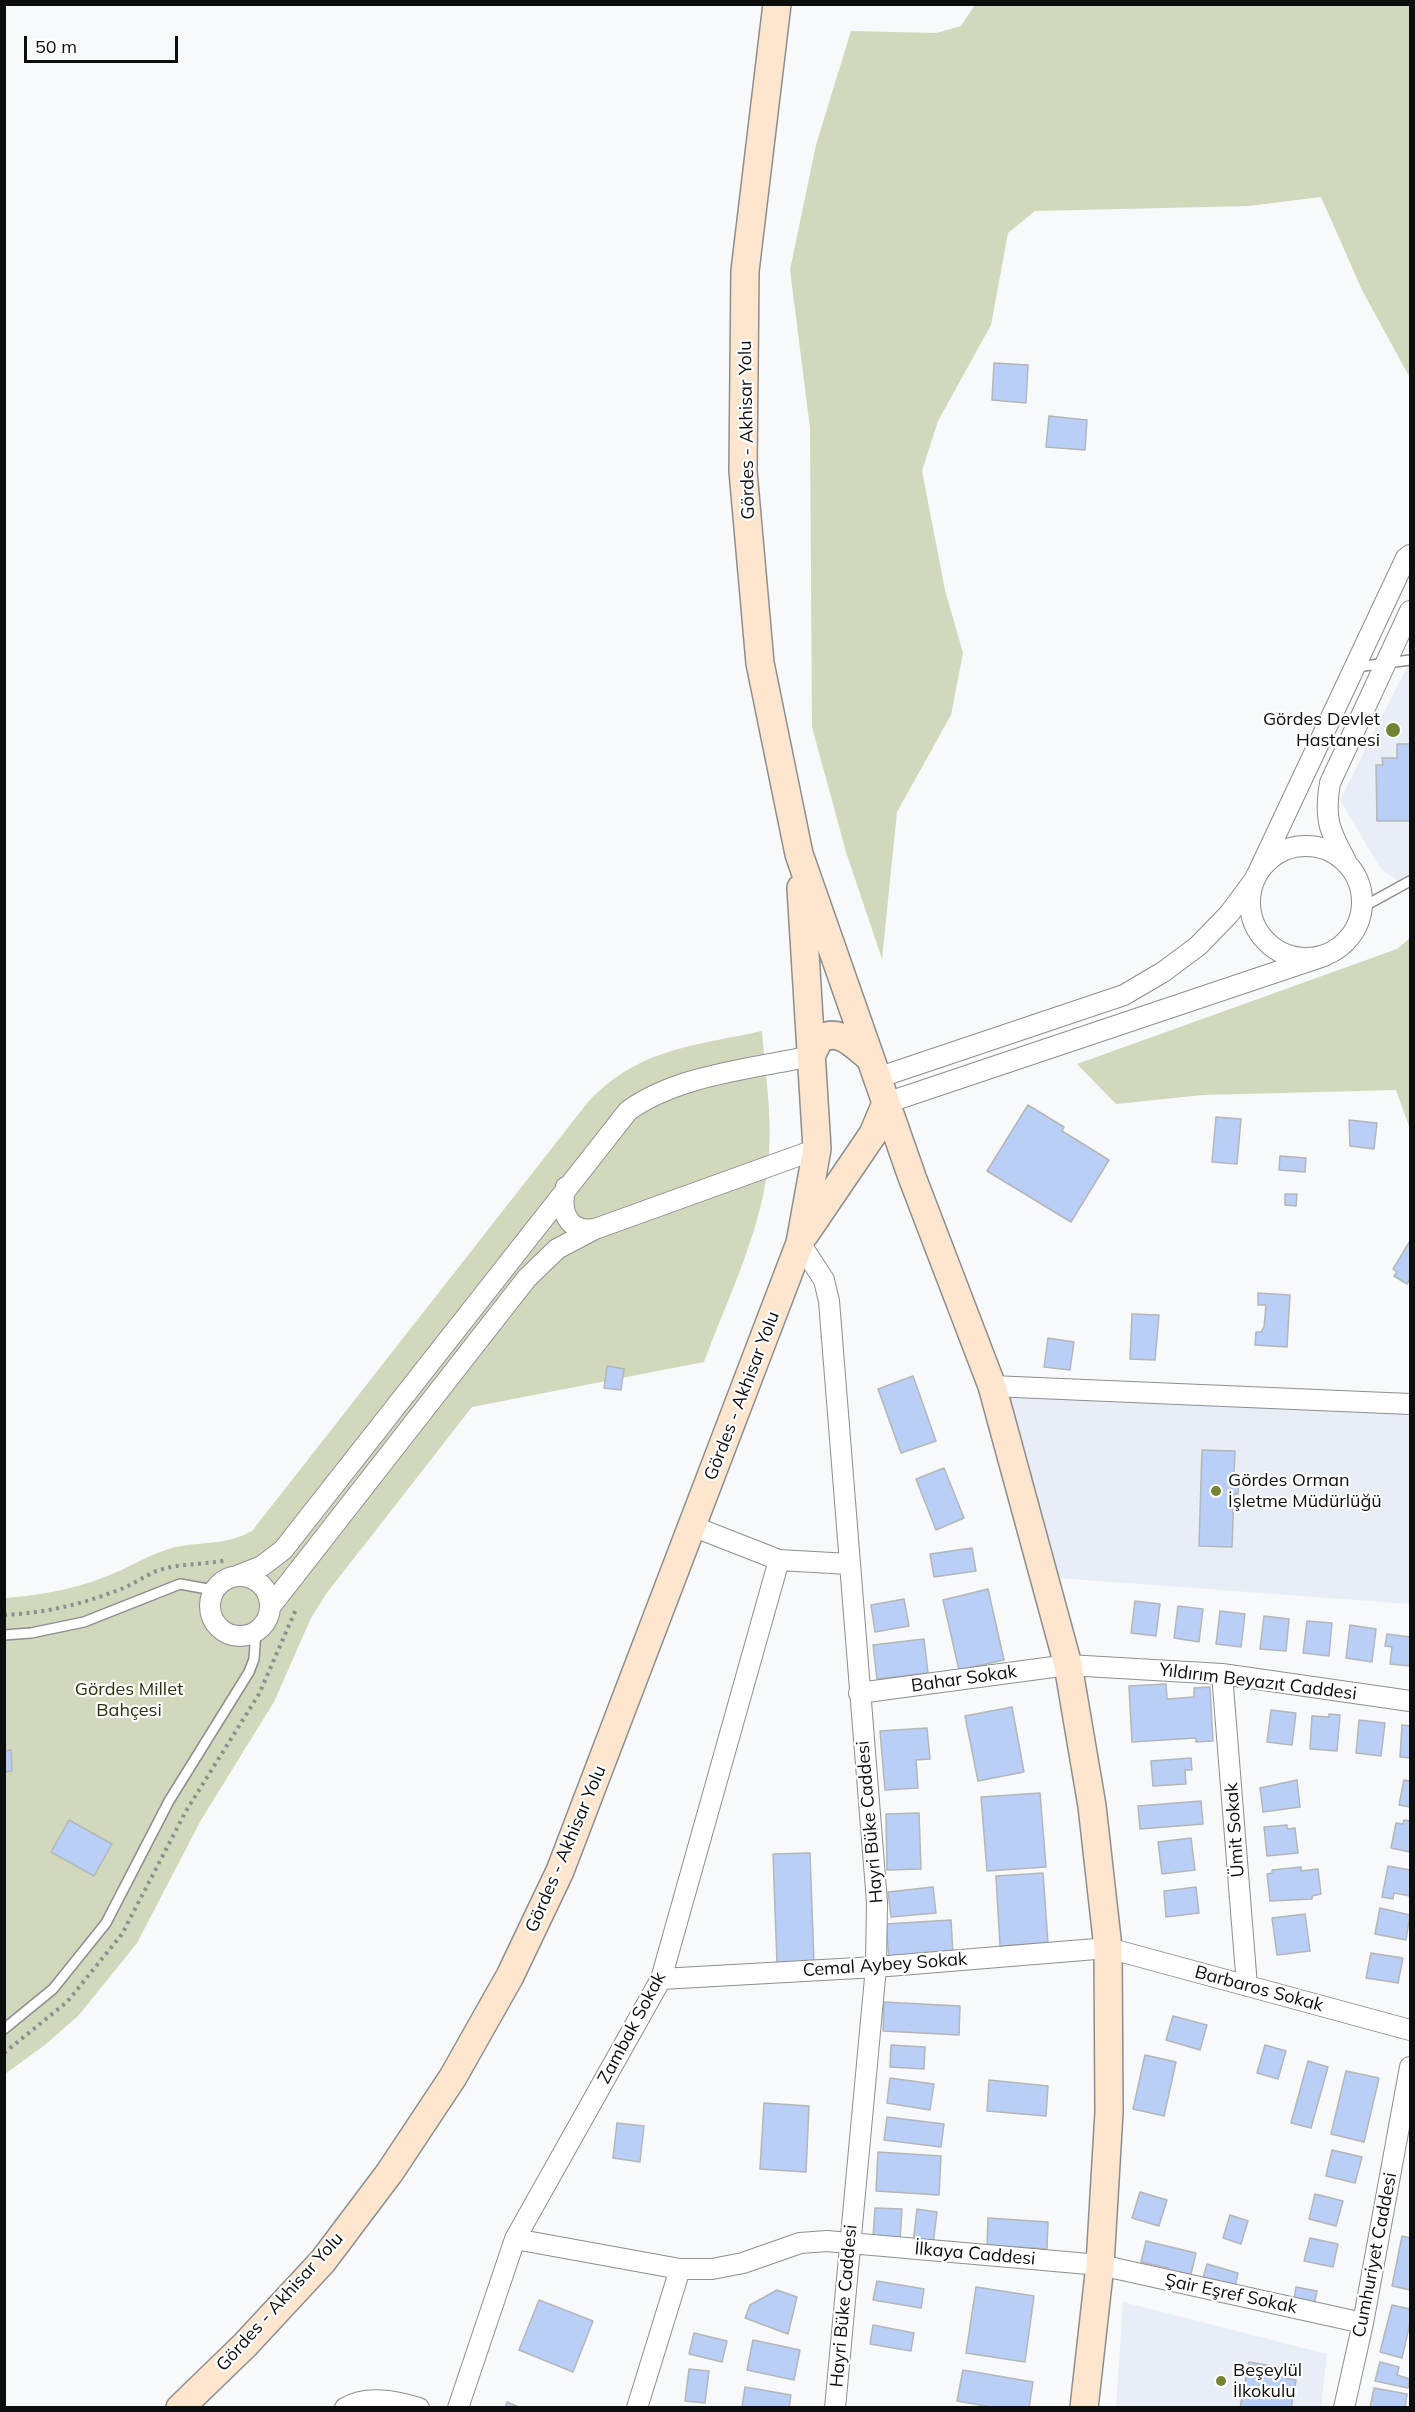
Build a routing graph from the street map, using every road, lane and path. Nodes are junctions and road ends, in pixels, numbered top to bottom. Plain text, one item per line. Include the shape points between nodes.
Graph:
1 (777, 4) edge
2 (1410, 555) edge
3 (1410, 611) edge
4 (1410, 660) edge
5 (1386, 663) junction
6 (1354, 668) junction
7 (799, 854) junction
8 (1349, 866) junction
9 (1254, 879) junction
10 (1410, 881) edge
11 (1361, 908) junction
12 (1324, 956) junction
13 (811, 1056) junction
14 (874, 1068) junction
15 (886, 1103) junction
16 (817, 1149) junction
17 (856, 1158) junction
18 (912, 1177) junction
19 (566, 1187) junction
20 (595, 1229) junction
21 (800, 1243) junction
22 (992, 1386) junction
23 (1410, 1404) edge
24 (692, 1526) junction
25 (779, 1560) junction
26 (849, 1564) junction
27 (236, 1567) junction
28 (213, 1590) junction
29 (301, 1601) dead end
30 (270, 1607) junction
31 (4, 1615) edge
32 (256, 1631) junction
33 (4, 1635) edge
34 (1068, 1665) junction
35 (1222, 1674) junction
36 (860, 1693) junction
37 (1410, 1701) edge
38 (1108, 1947) junction
39 (876, 1966) junction
40 (662, 1979) junction
41 (1247, 1986) junction
42 (4, 2029) edge
43 (1410, 2030) edge
44 (4, 2053) edge
45 (1410, 2067) edge
46 (515, 2239) junction
47 (850, 2243) junction
48 (1100, 2265) junction
49 (680, 2269) junction
50 (1363, 2323) junction
51 (180, 2408) edge
52 (345, 2408) edge
53 (419, 2408) edge
54 (458, 2408) edge
55 (637, 2408) edge
56 (835, 2408) edge
57 (1084, 2408) edge
58 (1344, 2408) edge

1 - 7 main road, Gördes - Akhisar Yolu via 745,271 744,471 760,663
2 - 6 street
3 - 5 street
4 - 5 lane
5 - 6 lane
5 - 8 street via 1330,783 1325,810 1333,837
6 - 9 street
7 - 13 main road, Gördes - Akhisar Yolu
7 - 14 main road, Gördes - Akhisar Yolu
8 - 9 street via 1335,854 1317,847 1298,846 1265,863
8 - 11 street via 1358,882
9 - 12 street via 1251,916 1259,934 1288,956
9 - 14 street via 1198,946 1124,995
10 - 11 lane
11 - 12 street via 1352,934
12 - 15 street
13 - 14 main road via 819,1040 833,1034 843,1037
13 - 16 main road, Gördes - Akhisar Yolu
13 - 19 street via 679,1085 644,1099 615,1125
14 - 15 main road, Gördes - Akhisar Yolu
15 - 17 main road, Gördes - Akhisar Yolu via 873,1134
15 - 18 main road, Gördes - Akhisar Yolu
16 - 17 main road via 823,1162 834,1169
16 - 20 street
16 - 21 main road, Gördes - Akhisar Yolu
17 - 18 main road via 871,1151 887,1151 901,1161
17 - 21 main road, Gördes - Akhisar Yolu
18 - 22 main road, Gördes - Akhisar Yolu
19 - 20 street via 563,1205 567,1220 580,1229
19 - 27 street via 283,1550 262,1566
20 - 30 street via 557,1250 527,1278
21 - 24 main road, Gördes - Akhisar Yolu
21 - 26 street, Hayri Büke Caddesi via 824,1280 829,1301
22 - 23 street
22 - 34 main road, Gördes - Akhisar Yolu
24 - 25 street
24 - 51 main road, Gördes - Akhisar Yolu via 560,1871 510,1976 453,2077 390,2172 323,2261
25 - 26 street
25 - 40 street, Zambak Sokak
26 - 36 street, Hayri Büke Caddesi
27 - 28 street
27 - 30 street via 265,1588
27 - 31 path via 178,1565 79,1604
28 - 32 street via 210,1610 220,1628 237,1636
28 - 33 lane via 180,1584 84,1622
29 - 44 path via 259,1694 186,1811 122,1934 67,2002
30 - 32 street via 263,1625
32 - 42 lane via 249,1672 169,1801 106,1923 53,1989
34 - 35 street, Yıldırım Beyazıt Caddesi
34 - 36 street, Bahar Sokak
34 - 38 main road, Gördes - Akhisar Yolu via 1092,1806
35 - 37 street, Yıldırım Beyazıt Caddesi
35 - 41 street, Ümit Sokak
36 - 39 street, Hayri Büke Caddesi via 877,1902
38 - 39 street, Cemal Aybey Sokak
38 - 41 street, Barbaros Sokak
38 - 48 main road, Gördes - Akhisar Yolu via 1109,2112
39 - 40 street, Cemal Aybey Sokak
39 - 47 street, Hayri Büke Caddesi
40 - 46 street, Zambak Sokak
41 - 43 street, Barbaros Sokak
45 - 50 street, Cumhuriyet Caddesi
46 - 49 street, İlkaya Caddesi
46 - 54 street, Zambak Sokak
47 - 48 street, İlkaya Caddesi
47 - 49 street, İlkaya Caddesi via 800,2243 743,2263 712,2269
47 - 56 street, Hayri Büke Caddesi
48 - 50 street, Şair Eşref Sokak
48 - 57 main road, Gördes - Akhisar Yolu
49 - 55 street
50 - 58 street, Cumhuriyet Caddesi
52 - 53 street via 373,2400

